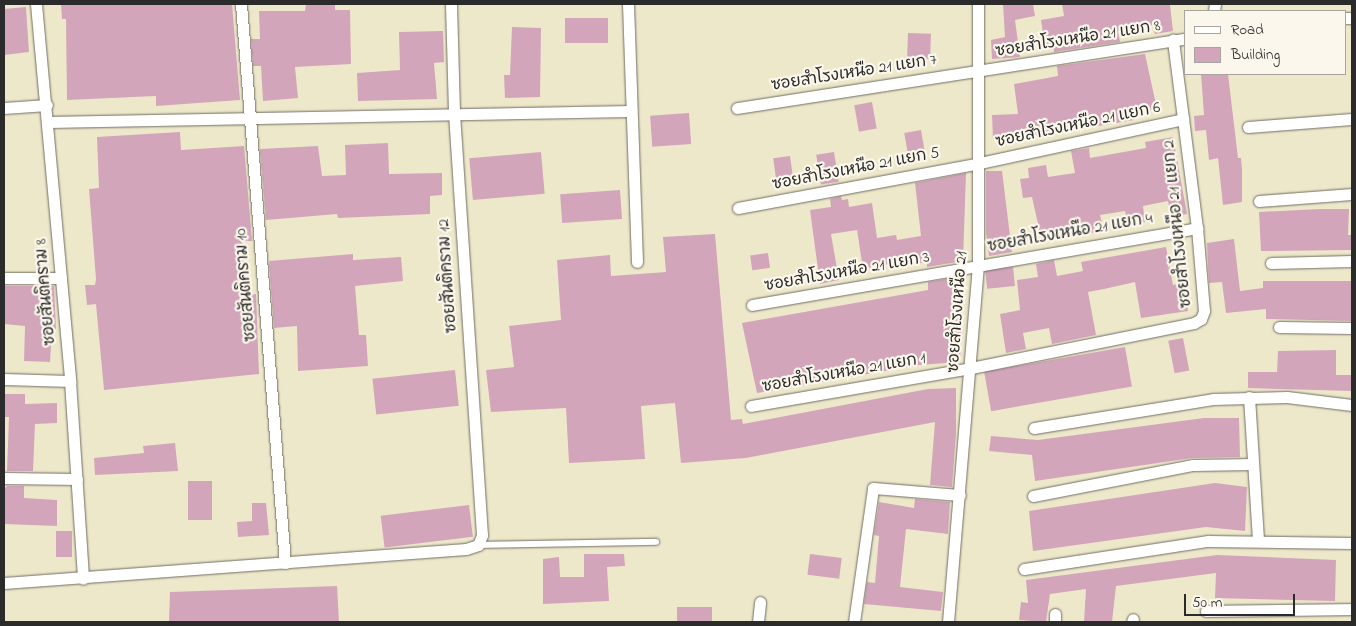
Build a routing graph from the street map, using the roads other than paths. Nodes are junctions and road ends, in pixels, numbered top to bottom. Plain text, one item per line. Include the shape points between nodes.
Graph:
1 (36, 4) edge
2 (241, 4) edge
3 (451, 4) edge
4 (628, 4) edge
5 (978, 4) edge
6 (1184, 38) edge
7 (1173, 40) junction
8 (977, 70) junction
9 (46, 105) junction
10 (4, 108) edge
11 (737, 108) dead end
12 (631, 111) junction
13 (454, 112) junction
14 (249, 118) junction
15 (1184, 118) junction
16 (1352, 119) edge
17 (48, 122) junction
18 (1248, 127) dead end
19 (980, 163) junction
20 (1352, 194) edge
21 (1259, 201) dead end
22 (738, 208) dead end
23 (1197, 228) junction
24 (1352, 261) edge
25 (637, 262) dead end
26 (1271, 263) dead end
27 (978, 265) junction
28 (4, 278) edge
29 (61, 278) junction
30 (752, 305) dead end
31 (1279, 327) dead end
32 (1352, 328) edge
33 (971, 368) junction
34 (4, 379) edge
35 (70, 380) junction
36 (1249, 397) junction
37 (1352, 405) edge
38 (751, 406) dead end
39 (1034, 428) dead end
40 (1253, 464) junction
41 (4, 478) edge
42 (76, 479) junction
43 (960, 494) junction
44 (1033, 496) dead end
45 (1258, 541) junction
46 (656, 542) dead end
47 (1352, 543) edge
48 (478, 545) junction
49 (285, 563) junction
50 (1024, 569) dead end
51 (83, 579) junction
52 (4, 583) edge
53 (760, 602) dead end
54 (1352, 609) edge
55 (1206, 612) dead end
56 (758, 622) edge
57 (854, 622) edge
58 (948, 622) edge

1 - 9 street, ซอยสันติคราม 8
2 - 14 street, ซอยสันติคราม 10
3 - 13 street, ซอยสันติคราม 12
4 - 12 street
5 - 8 street, ซอยสำโรงเหนือ 21
6 - 7 street, ซอยสำโรงเหนือ 21 แยก 8
7 - 8 street, ซอยสำโรงเหนือ 21 แยก 8
7 - 15 street, ซอยสำโรงเหนือ 21 แยก 2
8 - 11 street, ซอยสำโรงเหนือ 21 แยก 7
8 - 19 street, ซอยสำโรงเหนือ 21
9 - 10 street
9 - 17 street, ซอยสันติคราม 8
12 - 13 street
12 - 25 street
13 - 14 street
13 - 48 street, ซอยสันติคราม 12 via 482,535
14 - 17 street
14 - 49 street, ซอยสันติคราม 10
15 - 19 street, ซอยสำโรงเหนือ 21 แยก 6
15 - 23 street, ซอยสำโรงเหนือ 21 แยก 2
16 - 18 street
17 - 29 street, ซอยสันติคราม 8
19 - 22 street, ซอยสำโรงเหนือ 21 แยก 5
19 - 27 street, ซอยสำโรงเหนือ 21
20 - 21 street
23 - 27 street, ซอยสำโรงเหนือ 21 แยก 4
23 - 33 street, ซอยสำโรงเหนือ 21 แยก 2 via 1204,310 1201,319
24 - 26 street
27 - 30 street, ซอยสำโรงเหนือ 21 แยก 3
27 - 33 street, ซอยสำโรงเหนือ 21
28 - 29 street
29 - 35 street, ซอยสันติคราม 8
31 - 32 street
33 - 38 street, ซอยสำโรงเหนือ 21 แยก 1
33 - 43 street, ซอยสำโรงเหนือ 21
34 - 35 street
35 - 42 street, ซอยสันติคราม 8
36 - 37 street via 1287,397
36 - 39 street via 1213,399
36 - 40 street
40 - 44 street via 1193,465
40 - 45 street
41 - 42 street
42 - 51 street, ซอยสันติคราม 8
43 - 57 street via 874,488
43 - 58 street, ซอยสำโรงเหนือ 21
45 - 47 street
45 - 50 street via 1208,541
46 - 48 lane
48 - 49 street via 466,549
49 - 51 street
51 - 52 street
53 - 56 street
54 - 55 street

